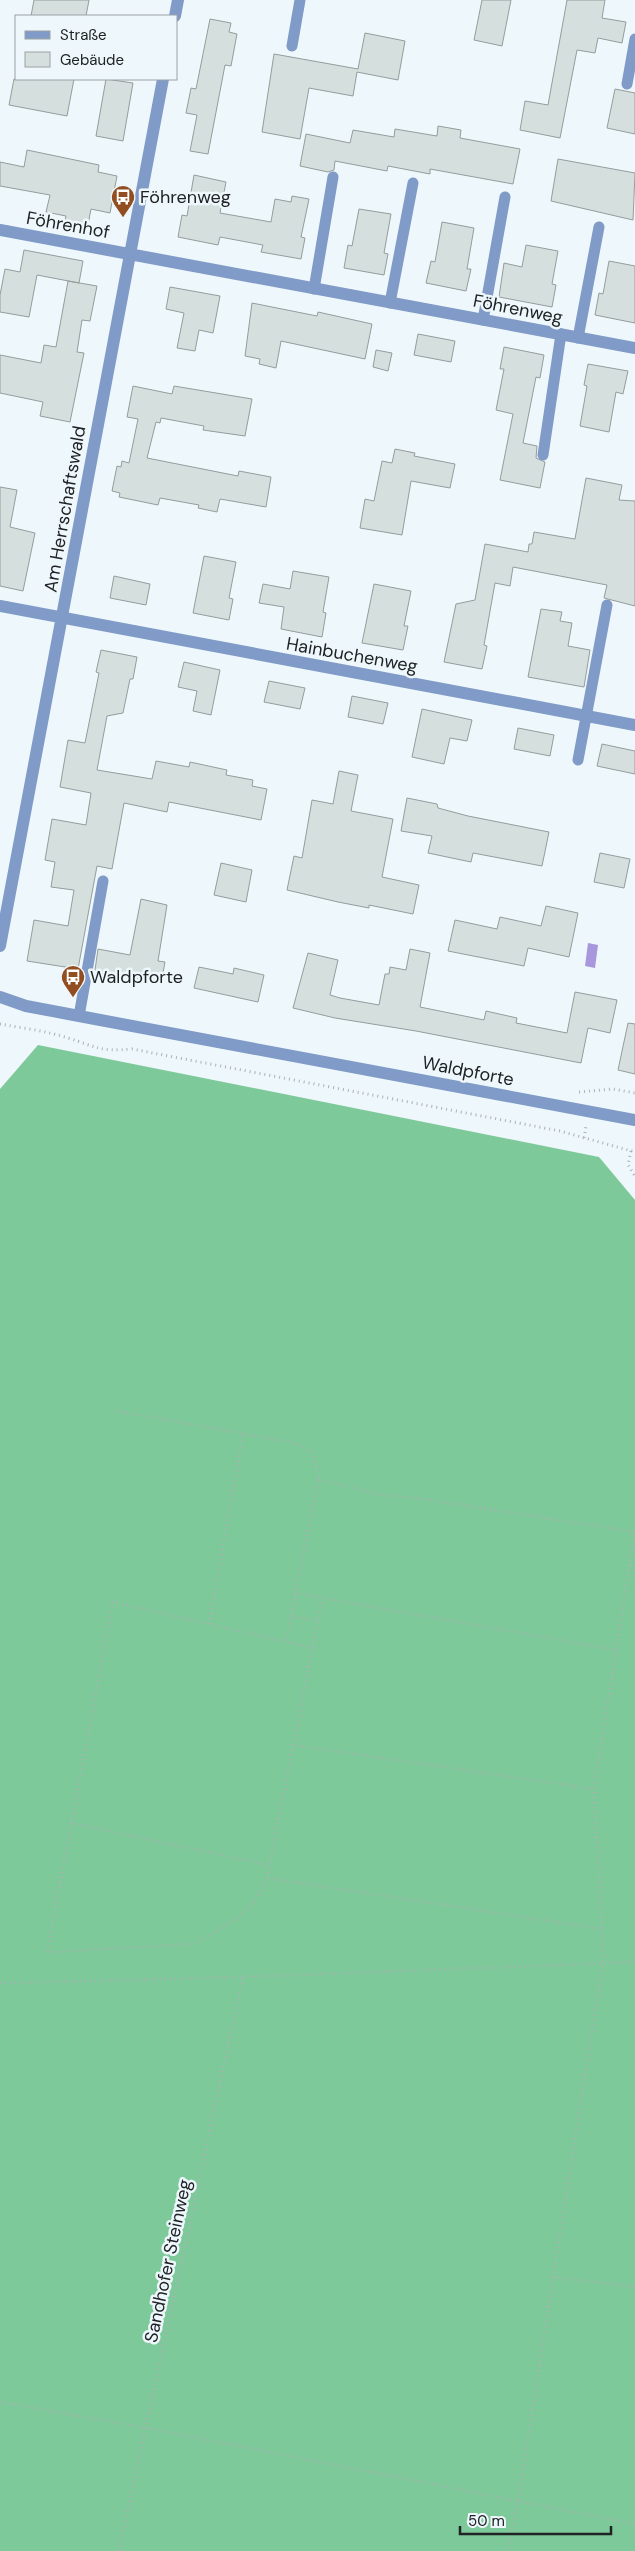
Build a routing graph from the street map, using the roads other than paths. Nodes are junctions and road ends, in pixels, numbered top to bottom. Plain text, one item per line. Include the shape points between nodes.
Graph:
1 (178, 0) edge
2 (300, 0) edge
3 (175, 15) edge
4 (635, 39) edge
5 (292, 46) dead end
6 (163, 80) edge
7 (627, 84) dead end
8 (333, 177) dead end
9 (413, 184) dead end
10 (505, 197) dead end
11 (599, 227) dead end
12 (0, 230) edge
13 (130, 254) junction
14 (314, 289) junction
15 (390, 303) junction
16 (484, 320) junction
17 (561, 334) junction
18 (578, 338) junction
19 (635, 348) edge
20 (543, 455) dead end
21 (607, 605) dead end
22 (0, 606) edge
23 (63, 618) junction
24 (587, 716) junction
25 (635, 725) edge
26 (578, 760) dead end
27 (103, 881) dead end
28 (0, 946) edge
29 (0, 996) edge
30 (79, 1016) junction
31 (635, 1120) edge

1 - 3 street
2 - 5 lane
4 - 7 lane
6 - 13 street, Am Herrschaftswald
8 - 14 lane
9 - 15 lane
10 - 16 lane
11 - 18 lane
12 - 13 street, Föhrenhof
13 - 14 street, Föhrenweg
13 - 23 street, Am Herrschaftswald
14 - 15 street, Föhrenweg
15 - 16 street, Föhrenweg
16 - 17 street, Föhrenweg
17 - 18 street, Föhrenweg
17 - 20 lane
18 - 19 street, Föhrenweg
21 - 24 lane
22 - 23 street, Hainbuchenweg
23 - 24 street, Hainbuchenweg
23 - 28 street, Am Herrschaftswald
24 - 25 street, Hainbuchenweg
24 - 26 lane
27 - 30 lane
29 - 30 street, Waldpforte via 26,1006
30 - 31 street, Waldpforte

